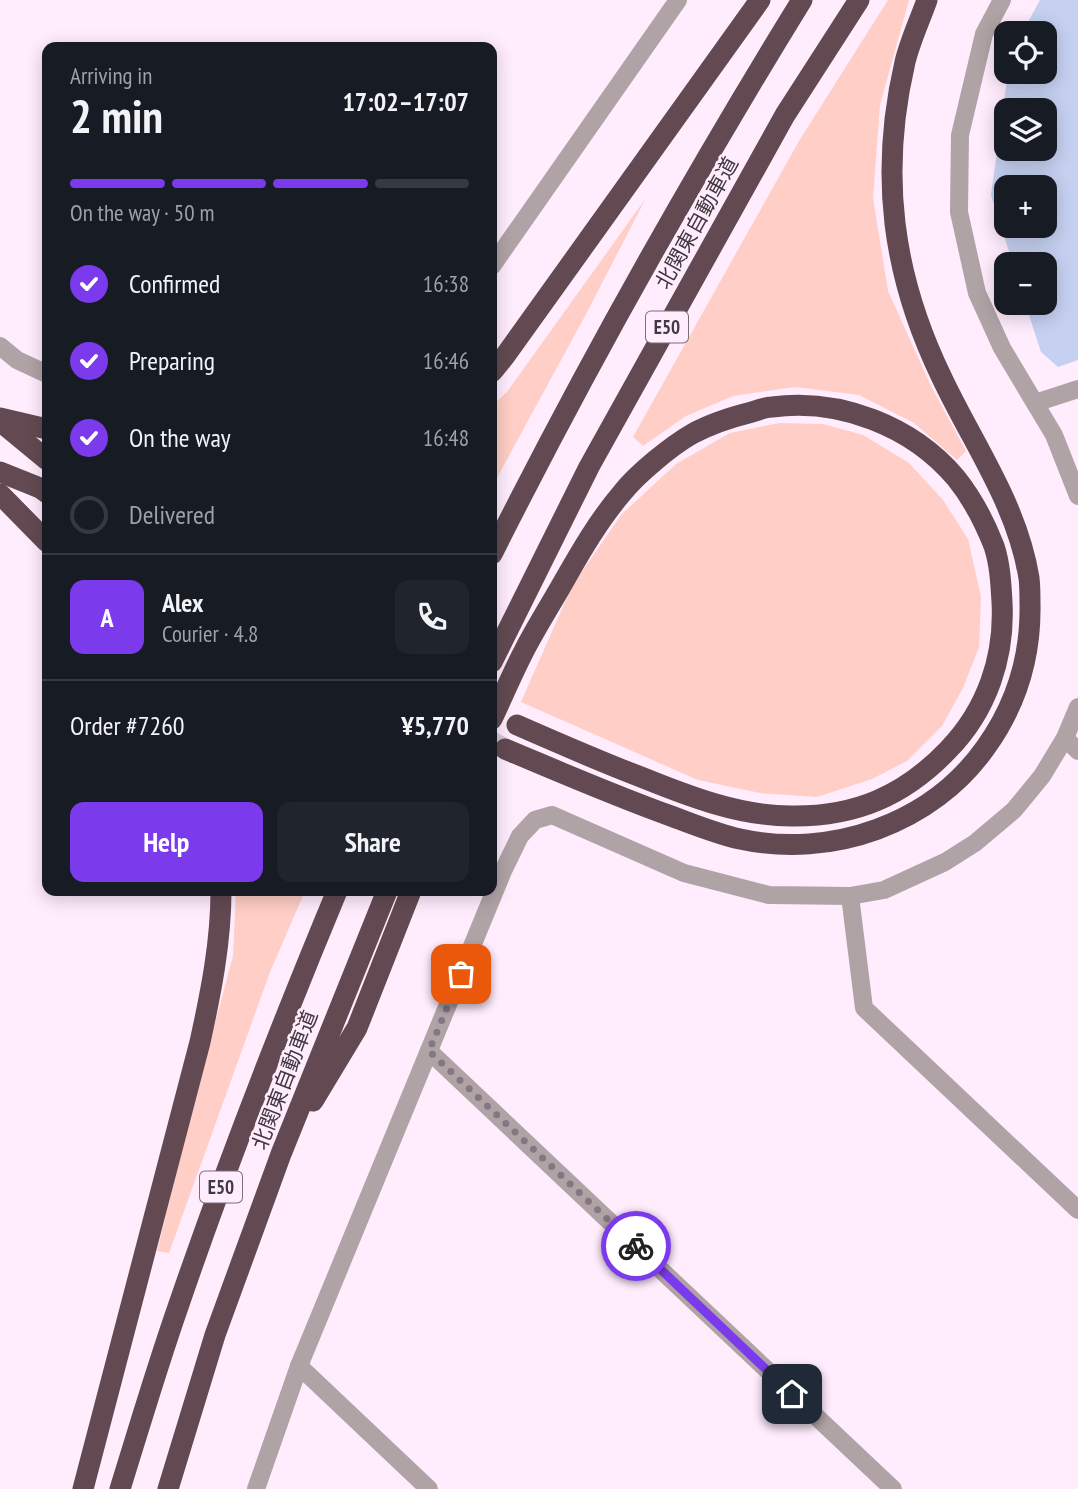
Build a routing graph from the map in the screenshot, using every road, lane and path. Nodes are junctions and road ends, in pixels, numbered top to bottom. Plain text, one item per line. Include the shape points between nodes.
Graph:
1 (678, 0) edge
2 (760, 0) edge
3 (802, 0) edge
4 (859, 0) edge
5 (927, 0) edge
6 (1002, 0) edge
7 (497, 259) edge
8 (0, 346) edge
9 (497, 366) edge
10 (42, 372) edge
11 (1078, 389) edge
12 (1035, 403) junction
13 (0, 419) edge
14 (42, 428) edge
15 (42, 456) edge
16 (0, 472) edge
17 (42, 489) edge
18 (0, 494) edge
19 (1078, 496) edge
20 (42, 537) edge
21 (497, 544) edge
22 (497, 652) edge
23 (1078, 707) edge
24 (497, 709) edge
25 (517, 725) dead end
26 (1072, 744) edge
27 (505, 749) tunnel mouth
28 (497, 886) edge
29 (221, 896) edge
30 (335, 896) edge
31 (385, 896) edge
32 (409, 896) edge
33 (493, 896) edge
34 (850, 896) junction
35 (429, 1051) junction
36 (281, 1154) junction
37 (1078, 1209) edge
38 (299, 1366) junction
39 (83, 1489) edge
40 (120, 1489) edge
41 (168, 1489) edge
42 (256, 1489) edge
43 (429, 1489) edge
44 (893, 1489) edge

1 - 7 street
2 - 9 highway
3 - 21 highway, 北関東自動車道 / E50 via 646,264
4 - 22 highway, 北関東自動車道 / E50 via 785,115 595,456
5 - 27 highway via 906,60 893,130 895,235 921,328 1004,498 1030,580 1026,660 999,729 974,764 906,817 866,834 823,843 739,839
6 - 12 street via 984,34 960,135 959,212 977,293 1002,348
8 - 10 street
11 - 12 street
12 - 19 street via 1054,435
13 - 14 highway
13 - 15 highway
16 - 17 highway
18 - 20 highway
23 - 26 street
24 - 25 highway via 583,548 623,491 692,434 728,419 771,407 815,406 894,428 926,449 957,479 995,549 1004,622 998,661 984,700 961,737 934,765 875,803 827,815 788,817 740,810 688,796
26 - 34 street via 1014,810 975,843 884,890
28 - 34 street via 520,836 535,820 552,815 684,873 769,895
29 - 39 highway via 215,969 200,1042
30 - 40 highway, 北関東自動車道 / E50 via 238,1138
31 - 36 highway, 北関東自動車道 / E50
32 - 36 highway via 357,1028
33 - 35 street
34 - 37 street via 864,1008
35 - 38 street
35 - 44 street
36 - 41 highway, 北関東自動車道 / E50 via 215,1335
38 - 42 street
38 - 43 street

